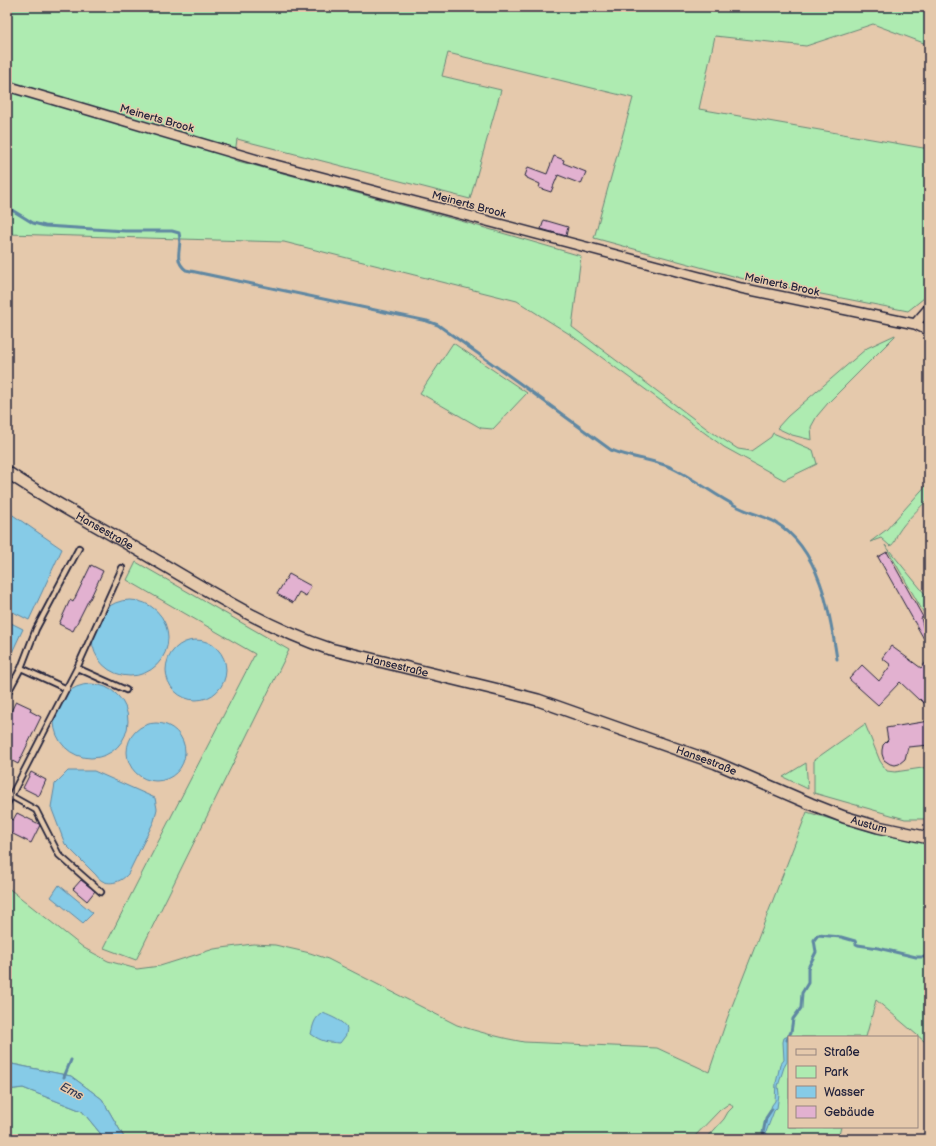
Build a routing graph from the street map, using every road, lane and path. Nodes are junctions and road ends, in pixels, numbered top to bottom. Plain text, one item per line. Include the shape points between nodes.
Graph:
1 (7, 86) edge
2 (929, 308) edge
3 (915, 324) junction
4 (929, 330) edge
5 (7, 472) edge
6 (79, 548) dead end
7 (122, 568) dead end
8 (21, 668) junction
9 (77, 668) junction
10 (66, 689) junction
11 (126, 690) dead end
12 (7, 694) edge
13 (11, 796) junction
14 (7, 804) edge
15 (812, 804) joint
16 (929, 838) edge
17 (102, 892) dead end

1 - 3 street, Meinerts Brook via 276,165 741,288
2 - 3 street
3 - 4 street, Meinerts Brook
5 - 15 street, Hansestraße via 223,599 302,640 538,700 716,763
6 - 8 lane via 36,629
7 - 9 lane
8 - 10 lane
8 - 12 lane
9 - 10 lane
9 - 11 lane
10 - 13 lane
13 - 14 lane
13 - 17 lane via 36,810 59,855
15 - 16 street, Austum via 878,827

